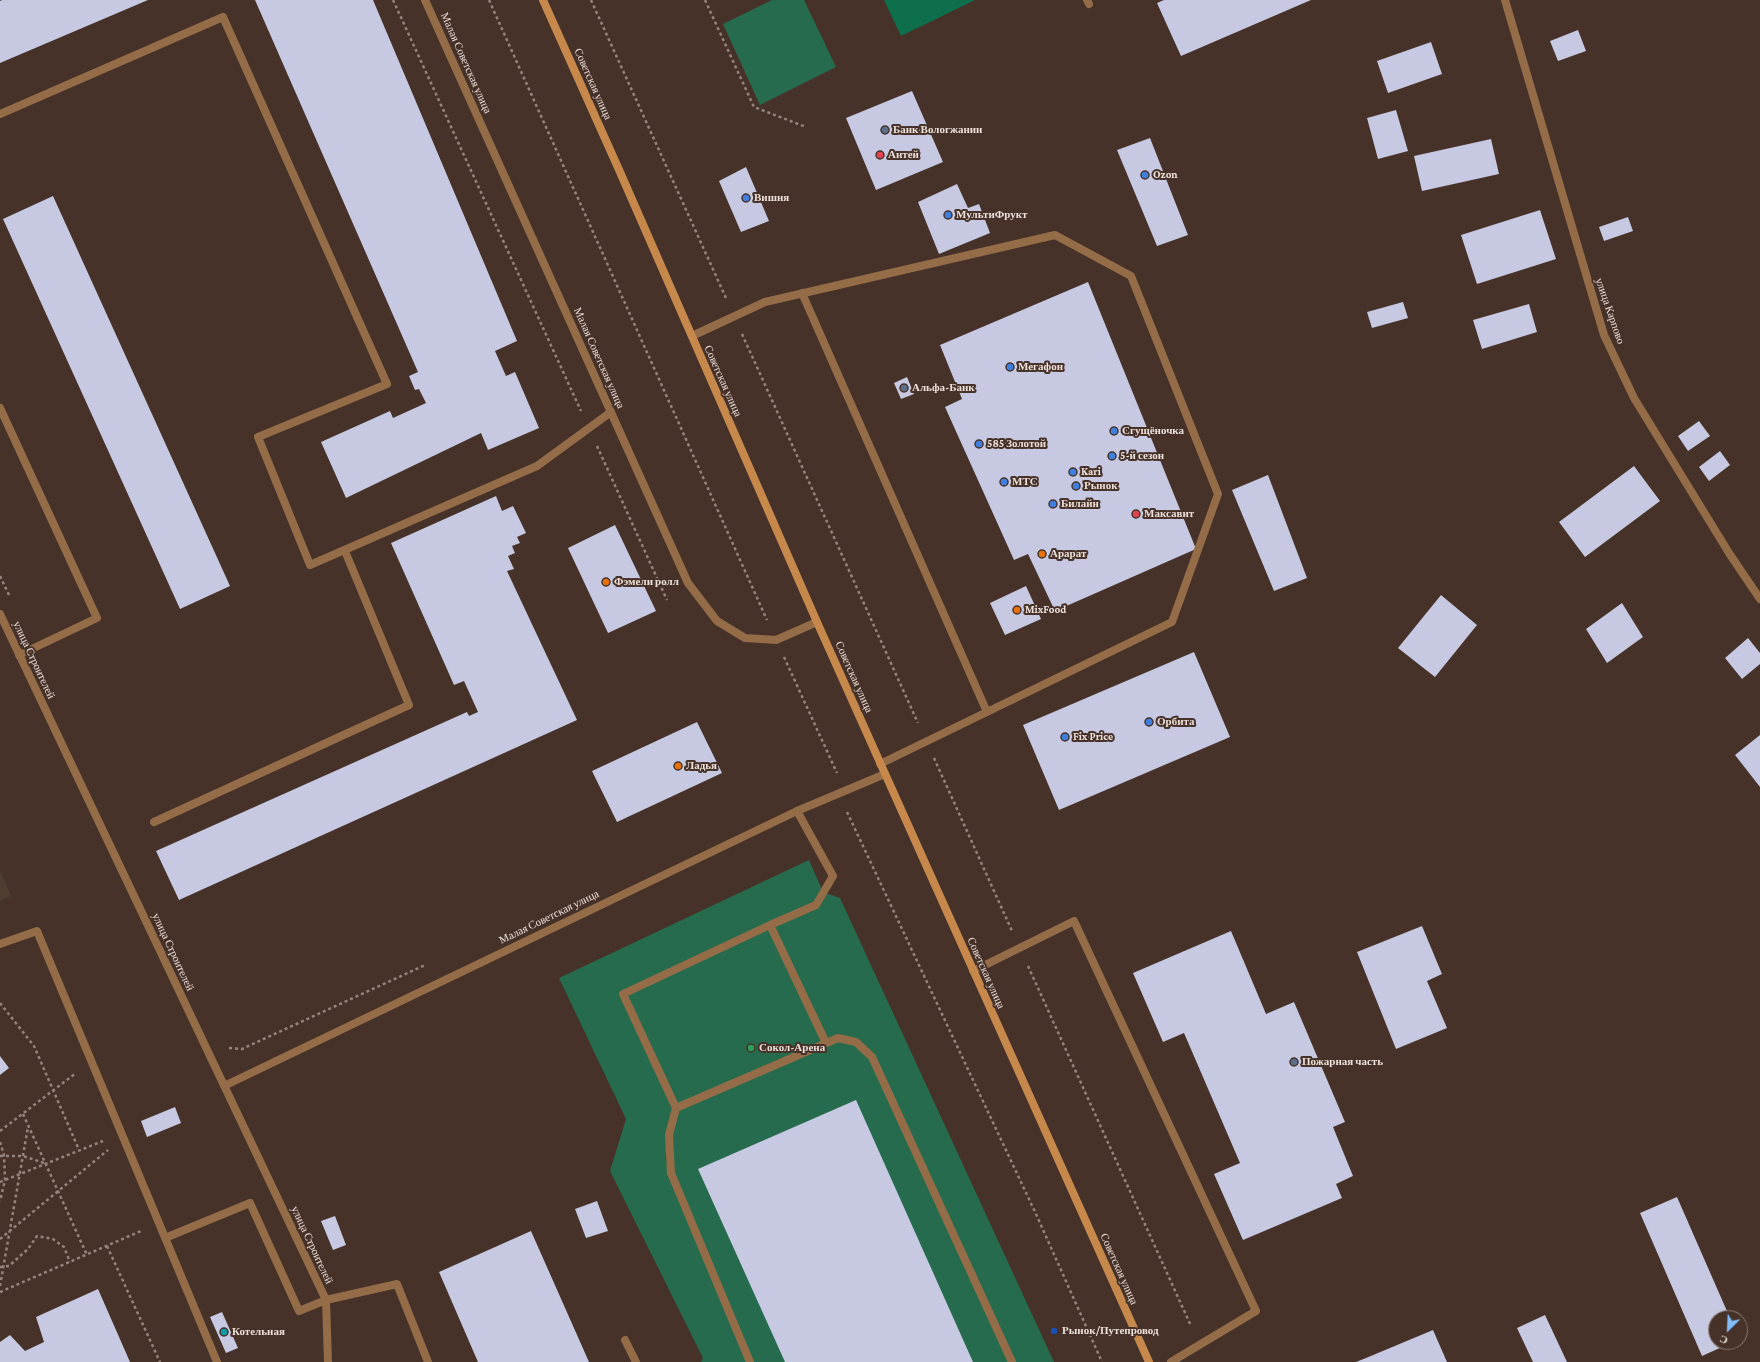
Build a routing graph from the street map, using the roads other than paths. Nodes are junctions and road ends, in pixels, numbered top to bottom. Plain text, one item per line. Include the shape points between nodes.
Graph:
1 (425, 0) edge
2 (543, 0) edge
3 (1505, 0) edge
4 (0, 114) edge
5 (802, 293) junction
6 (692, 336) junction
7 (0, 408) edge
8 (611, 412) junction
9 (345, 551) junction
10 (1760, 599) edge
11 (0, 614) edge
12 (817, 622) junction
13 (19, 655) junction
14 (987, 712) junction
15 (880, 764) junction
16 (885, 774) junction
17 (797, 811) junction
18 (154, 822) dead end
19 (770, 925) junction
20 (0, 944) edge
21 (973, 971) junction
22 (826, 1043) junction
23 (224, 1086) junction
24 (676, 1108) junction
25 (165, 1238) junction
26 (326, 1300) junction
27 (626, 1340) dead end
28 (217, 1362) edge
29 (328, 1362) edge
30 (428, 1362) edge
31 (636, 1362) edge
32 (750, 1362) edge
33 (1012, 1362) edge
34 (1149, 1362) edge
35 (1171, 1362) edge

1 - 8 street, Малая Советская улица
2 - 6 main road, Советская улица
3 - 10 street, улица Карпово via 1604,335 1634,398 1728,553
4 - 9 street via 224,16 387,384 258,437 310,565
5 - 6 street via 765,302
5 - 14 street
5 - 14 street via 1055,235 1131,276 1218,495 1172,622
6 - 12 main road, Советская улица
7 - 13 street via 97,618
8 - 9 street via 537,466
8 - 12 street, Малая Советская улица via 688,583 717,620 745,638 776,640
9 - 18 street via 409,705
11 - 13 street, улица Строителей
12 - 15 main road, Советская улица
13 - 23 street, улица Строителей
14 - 15 street
15 - 16 main road, Советская улица
16 - 17 street, Малая Советская улица
16 - 21 main road, Советская улица
17 - 19 street via 832,876 816,905
17 - 23 street, Малая Советская улица
19 - 22 street
19 - 24 street via 623,994
20 - 25 street via 37,930
21 - 34 main road, Советская улица
21 - 35 street via 1074,921 1256,1311
22 - 24 street
22 - 33 street via 838,1038 856,1042 872,1057
23 - 26 street, улица Строителей
24 - 32 street via 669,1135 671,1173
25 - 26 street via 250,1202 299,1311
25 - 28 street
26 - 29 street
26 - 30 street via 397,1284
27 - 31 street

